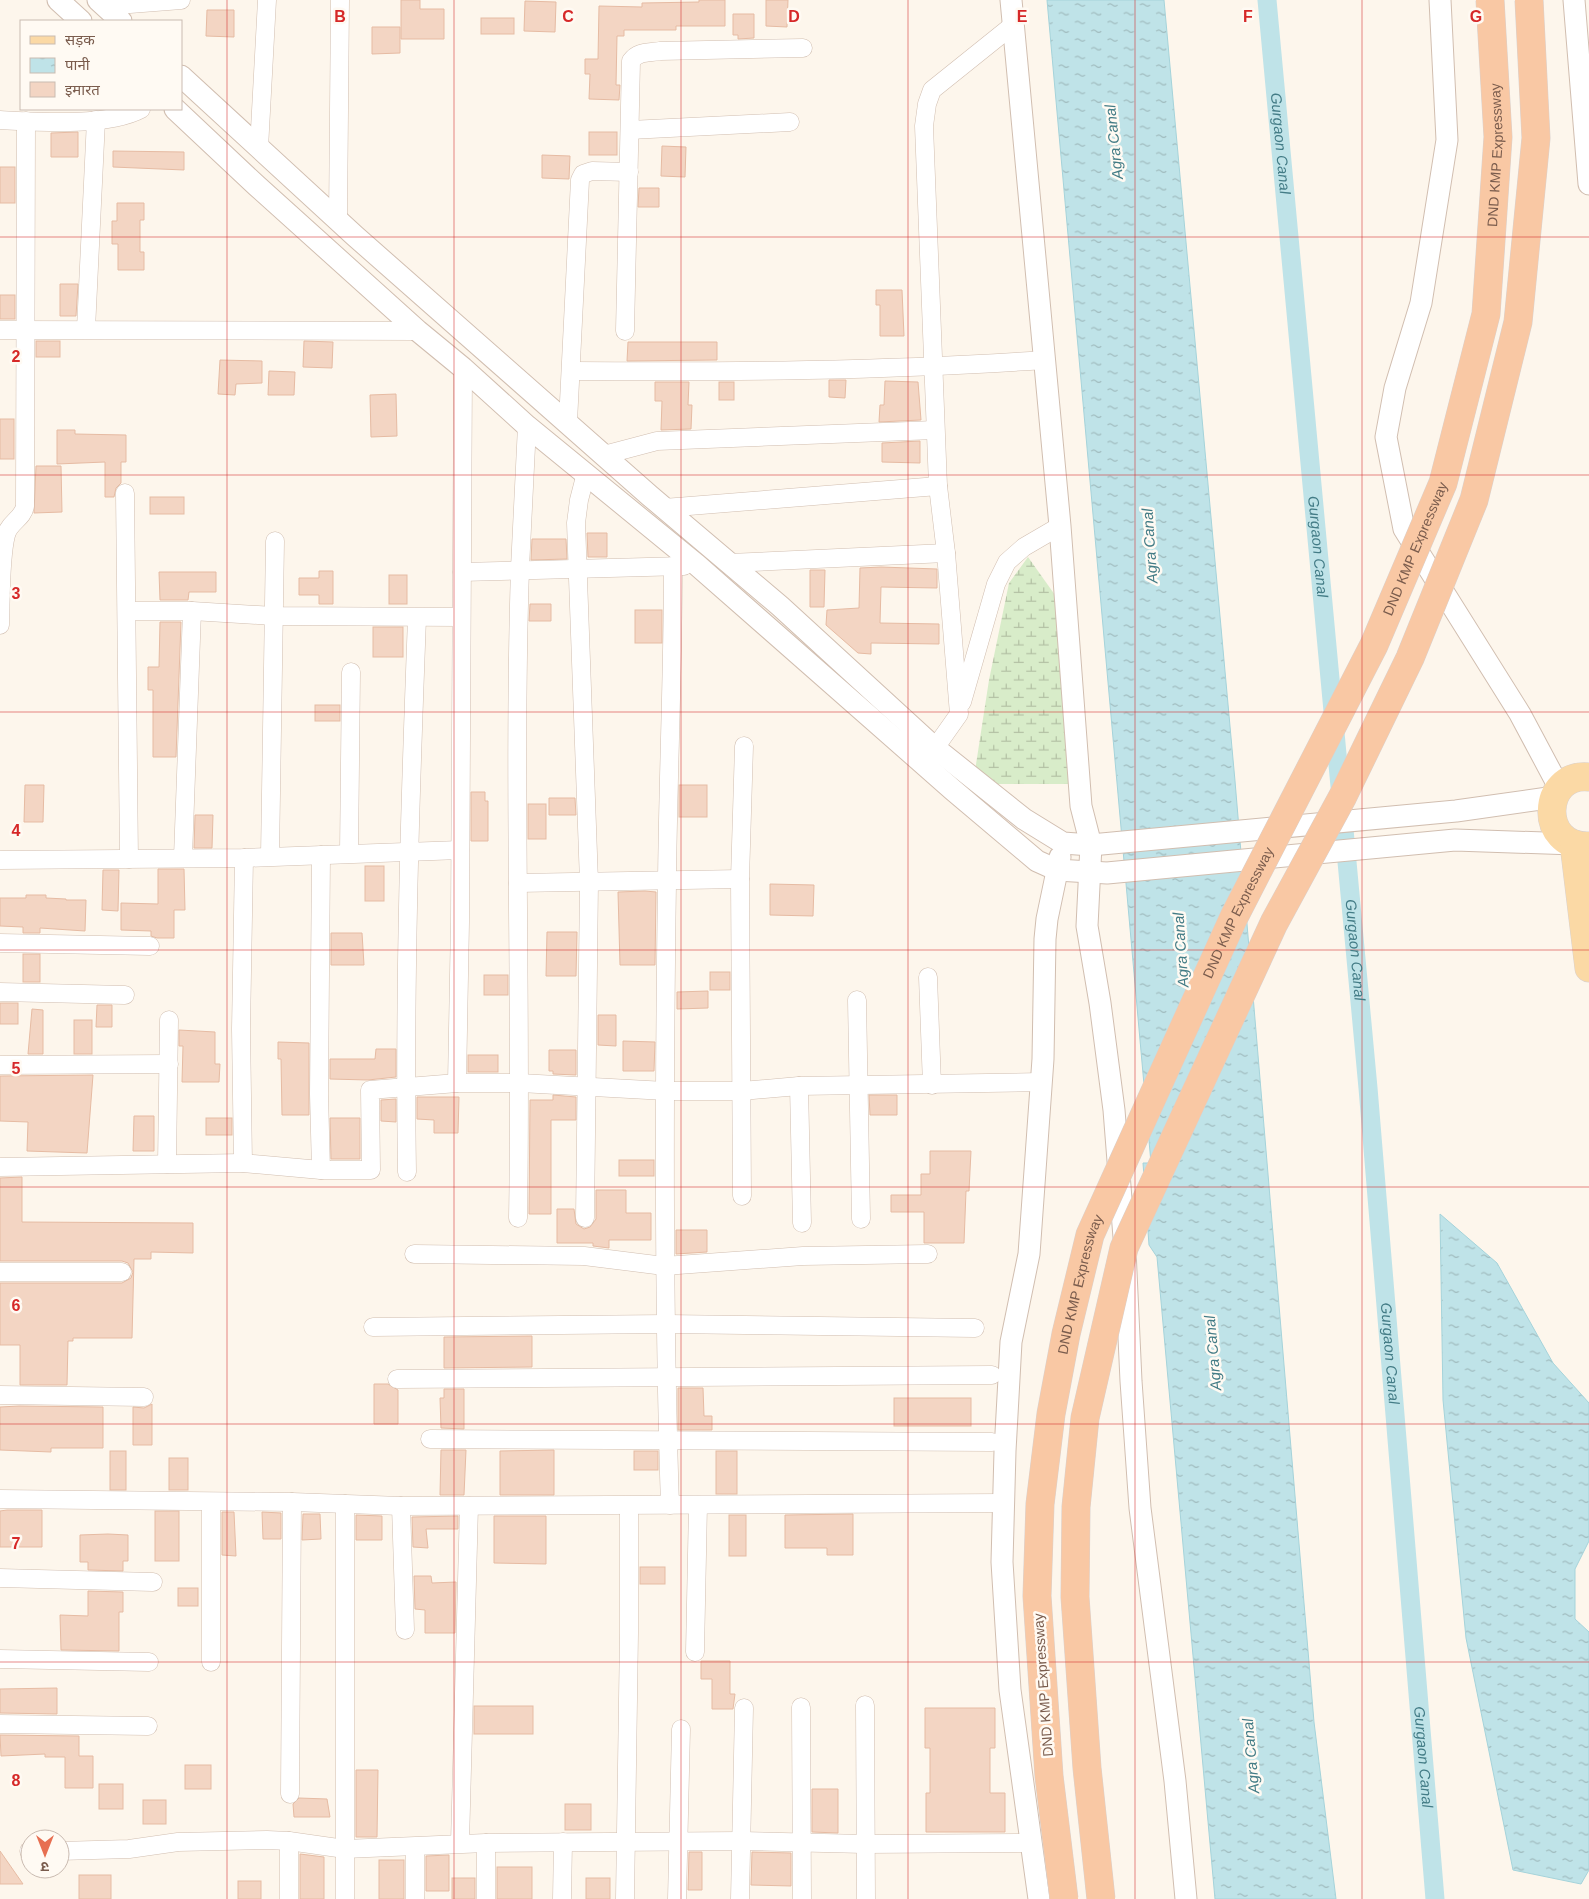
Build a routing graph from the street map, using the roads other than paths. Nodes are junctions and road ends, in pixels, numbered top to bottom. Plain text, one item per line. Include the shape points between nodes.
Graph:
1 (58, 0) edge
2 (181, 0) edge
3 (267, 0) edge
4 (340, 0) edge
5 (1011, 0) edge
6 (1440, 0) edge
7 (1490, 0) edge
8 (1529, 0) edge
9 (1574, 0) edge
10 (101, 3) edge
11 (80, 20) edge
12 (120, 20) edge
13 (1014, 25) junction
14 (804, 48) dead end
15 (182, 77) edge
16 (138, 110) edge
17 (176, 110) edge
18 (0, 120) edge
19 (96, 120) junction
20 (26, 121) junction
21 (790, 122) dead end
22 (630, 130) junction
23 (259, 148) junction
24 (628, 172) junction
25 (1589, 184) edge
26 (338, 221) junction
27 (26, 329) junction
28 (86, 329) junction
29 (0, 330) edge
30 (418, 331) junction
31 (625, 331) dead end
32 (1044, 360) junction
33 (463, 368) junction
34 (932, 368) junction
35 (572, 371) junction
36 (568, 422) junction
37 (527, 426) junction
38 (935, 430) junction
39 (604, 455) junction
40 (586, 473) junction
41 (938, 486) junction
42 (125, 493) dead end
43 (664, 508) junction
44 (1060, 526) junction
45 (275, 541) dead end
46 (946, 553) junction
47 (729, 563) junction
48 (697, 565) junction
49 (673, 566) junction
50 (520, 570) junction
51 (579, 570) junction
52 (462, 572) junction
53 (128, 611) junction
54 (192, 611) junction
55 (274, 616) junction
56 (0, 617) edge
57 (417, 618) junction
58 (462, 618) junction
59 (0, 625) edge
60 (351, 672) dead end
61 (959, 714) junction
62 (744, 746) dead end
63 (936, 748) junction
64 (1589, 777) edge
65 (1557, 793) junction
66 (1081, 806) junction
67 (1063, 843) junction
68 (1099, 844) junction
69 (1581, 845) edge
70 (460, 850) junction
71 (408, 851) junction
72 (349, 853) junction
73 (321, 855) junction
74 (270, 856) junction
75 (183, 857) junction
76 (244, 858) junction
77 (0, 860) edge
78 (129, 860) junction
79 (1058, 870) junction
80 (1098, 873) junction
81 (740, 879) junction
82 (589, 882) junction
83 (667, 882) junction
84 (518, 883) junction
85 (0, 943) edge
86 (150, 946) dead end
87 (1589, 968) edge
88 (928, 977) dead end
89 (0, 992) edge
90 (125, 995) dead end
91 (857, 1000) dead end
92 (169, 1020) dead end
93 (169, 1064) junction
94 (0, 1065) edge
95 (1041, 1082) junction
96 (457, 1083) junction
97 (520, 1083) junction
98 (932, 1085) junction
99 (799, 1086) junction
100 (857, 1086) junction
101 (405, 1087) junction
102 (588, 1088) junction
103 (666, 1091) junction
104 (742, 1091) junction
105 (243, 1162) junction
106 (167, 1164) junction
107 (0, 1167) edge
108 (321, 1170) junction
109 (408, 1172) dead end
110 (742, 1196) dead end
111 (518, 1218) dead end
112 (584, 1218) dead end
113 (861, 1219) dead end
114 (802, 1223) dead end
115 (414, 1254) dead end
116 (928, 1254) dead end
117 (664, 1266) junction
118 (0, 1272) edge
119 (122, 1272) dead end
120 (667, 1324) junction
121 (374, 1327) dead end
122 (975, 1328) dead end
123 (992, 1375) dead end
124 (397, 1378) dead end
125 (667, 1378) junction
126 (0, 1395) edge
127 (144, 1396) dead end
128 (430, 1439) dead end
129 (668, 1440) junction
130 (992, 1442) dead end
131 (0, 1499) edge
132 (212, 1502) junction
133 (292, 1502) junction
134 (1004, 1503) junction
135 (344, 1504) junction
136 (670, 1505) junction
137 (698, 1505) junction
138 (401, 1506) junction
139 (469, 1506) junction
140 (628, 1506) junction
141 (0, 1578) edge
142 (153, 1582) dead end
143 (405, 1630) dead end
144 (695, 1652) dead end
145 (0, 1659) edge
146 (149, 1662) dead end
147 (211, 1662) dead end
148 (865, 1705) dead end
149 (801, 1707) dead end
150 (744, 1708) dead end
151 (0, 1724) edge
152 (148, 1726) dead end
153 (681, 1729) dead end
154 (290, 1794) dead end
155 (289, 1841) junction
156 (741, 1841) junction
157 (563, 1842) junction
158 (460, 1843) junction
159 (486, 1843) junction
160 (677, 1843) junction
161 (801, 1843) junction
162 (1032, 1843) junction
163 (625, 1844) junction
164 (864, 1844) junction
165 (415, 1846) junction
166 (345, 1849) junction
167 (70, 1851) edge
168 (289, 1899) edge
169 (345, 1899) edge
170 (415, 1899) edge
171 (486, 1899) edge
172 (562, 1899) edge
173 (625, 1899) edge
174 (678, 1899) edge
175 (740, 1899) edge
176 (802, 1899) edge
177 (866, 1899) edge
178 (1039, 1899) edge
179 (1064, 1899) edge
180 (1101, 1899) edge
181 (1186, 1899) edge

1 - 11 street
2 - 10 street
3 - 23 street
4 - 26 street
5 - 13 street
6 - 65 street via 1447,140 1421,303 1395,388 1386,437 1404,529 1520,714
7 - 179 highway, DND KMP Expressway, bridge via 1498,137 1486,314 1443,483 1374,645 1234,918 1090,1235 1066,1334 1051,1414 1040,1504 1037,1596 1048,1776
8 - 180 highway, bridge via 1536,138 1518,322 1474,500 1410,658 1343,796 1274,923 1124,1248 1096,1369 1085,1418 1077,1498 1075,1597 1087,1768
9 - 25 street
10 - 12 street
13 - 32 street
13 - 34 street via 932,90 926,104
14 - 22 street via 660,51 635,56 630,67
15 - 23 street
16 - 19 street via 118,118
17 - 30 street
18 - 20 street
19 - 20 street
19 - 28 street
20 - 27 street
21 - 22 street
22 - 24 street
23 - 26 street
24 - 31 street
24 - 35 street via 592,170 583,174 580,180
26 - 36 street
27 - 28 street
27 - 29 street
27 - 56 street via 25,506 22,515 9,526 4,541
28 - 30 street
30 - 33 street
32 - 34 street
32 - 44 street
33 - 37 street
33 - 52 street
34 - 35 street via 737,373
34 - 38 street
35 - 36 street
36 - 39 street
37 - 40 street
37 - 50 street
38 - 39 street via 657,441
38 - 41 street
39 - 43 street
40 - 48 street
40 - 51 street via 576,512
41 - 43 street
41 - 46 street
42 - 53 street
43 - 47 street
44 - 61 street via 1024,547 1007,562 994,592
44 - 66 street
45 - 55 street
46 - 47 street
46 - 61 street
47 - 63 street
48 - 49 street
48 - 79 street via 1037,861
49 - 51 street
49 - 83 street
50 - 51 street
50 - 52 street
50 - 84 street
51 - 82 street
52 - 58 street
53 - 54 street
53 - 78 street
54 - 55 street
54 - 75 street
55 - 57 street
55 - 74 street
56 - 59 street
57 - 58 street
57 - 71 street
58 - 70 street
60 - 72 street
61 - 63 street
62 - 81 street
63 - 67 street via 1024,819
64 - 65 main road via 1576,778
65 - 68 street, bridge via 1456,812
65 - 69 main road via 1551,810 1552,821 1564,839
66 - 67 street
66 - 68 street
67 - 68 street
67 - 79 street
68 - 80 street
69 - 80 street, bridge via 1455,840
69 - 87 main road
70 - 71 street
70 - 96 street
71 - 72 street
71 - 101 street
72 - 73 street
73 - 74 street
73 - 108 street
74 - 76 street
75 - 76 street
75 - 78 street
76 - 105 street
77 - 78 street
79 - 80 street
79 - 95 street via 1045,939
80 - 181 street via 1087,926 1114,1110 1140,1508 1175,1781
81 - 83 street
81 - 104 street
82 - 83 street
82 - 84 street
82 - 102 street
83 - 103 street
84 - 97 street
85 - 86 street
88 - 98 street
89 - 90 street
91 - 100 street
92 - 93 street
93 - 94 street
93 - 106 street
95 - 98 street
95 - 134 street via 1029,1254 1011,1342
96 - 97 street
96 - 101 street
97 - 102 street
97 - 111 street
98 - 100 street
99 - 100 street
99 - 104 street
99 - 114 street
100 - 113 street
101 - 108 street via 370,1090 371,1170
101 - 109 street
102 - 103 street
102 - 112 street
103 - 104 street
103 - 117 street
104 - 110 street
105 - 106 street
105 - 108 street
106 - 107 street
115 - 117 street via 584,1256
116 - 117 street via 804,1256
117 - 120 street
118 - 119 street
120 - 121 street
120 - 122 street
120 - 125 street
123 - 125 street
124 - 125 street
125 - 129 street
126 - 127 street
128 - 129 street
129 - 130 street
129 - 136 street
131 - 132 street
132 - 133 street
132 - 147 street
133 - 135 street
133 - 154 street
134 - 137 street
134 - 162 street via 1002,1562 1010,1690
135 - 138 street
135 - 166 street
136 - 137 street
136 - 140 street
137 - 144 street
138 - 139 street
138 - 143 street
139 - 140 street
139 - 158 street
140 - 163 street
141 - 142 street
145 - 146 street
148 - 164 street
149 - 161 street
150 - 156 street
151 - 152 street
153 - 160 street
155 - 166 street
155 - 167 street via 178,1842 129,1849
155 - 168 street
156 - 160 street
156 - 161 street
156 - 175 street
157 - 159 street
157 - 163 street
157 - 172 street
158 - 159 street
158 - 165 street
159 - 171 street
160 - 163 street
160 - 174 street
161 - 164 street
161 - 176 street
162 - 164 street
162 - 178 street
163 - 173 street
164 - 177 street
165 - 166 street
165 - 170 street
166 - 169 street

